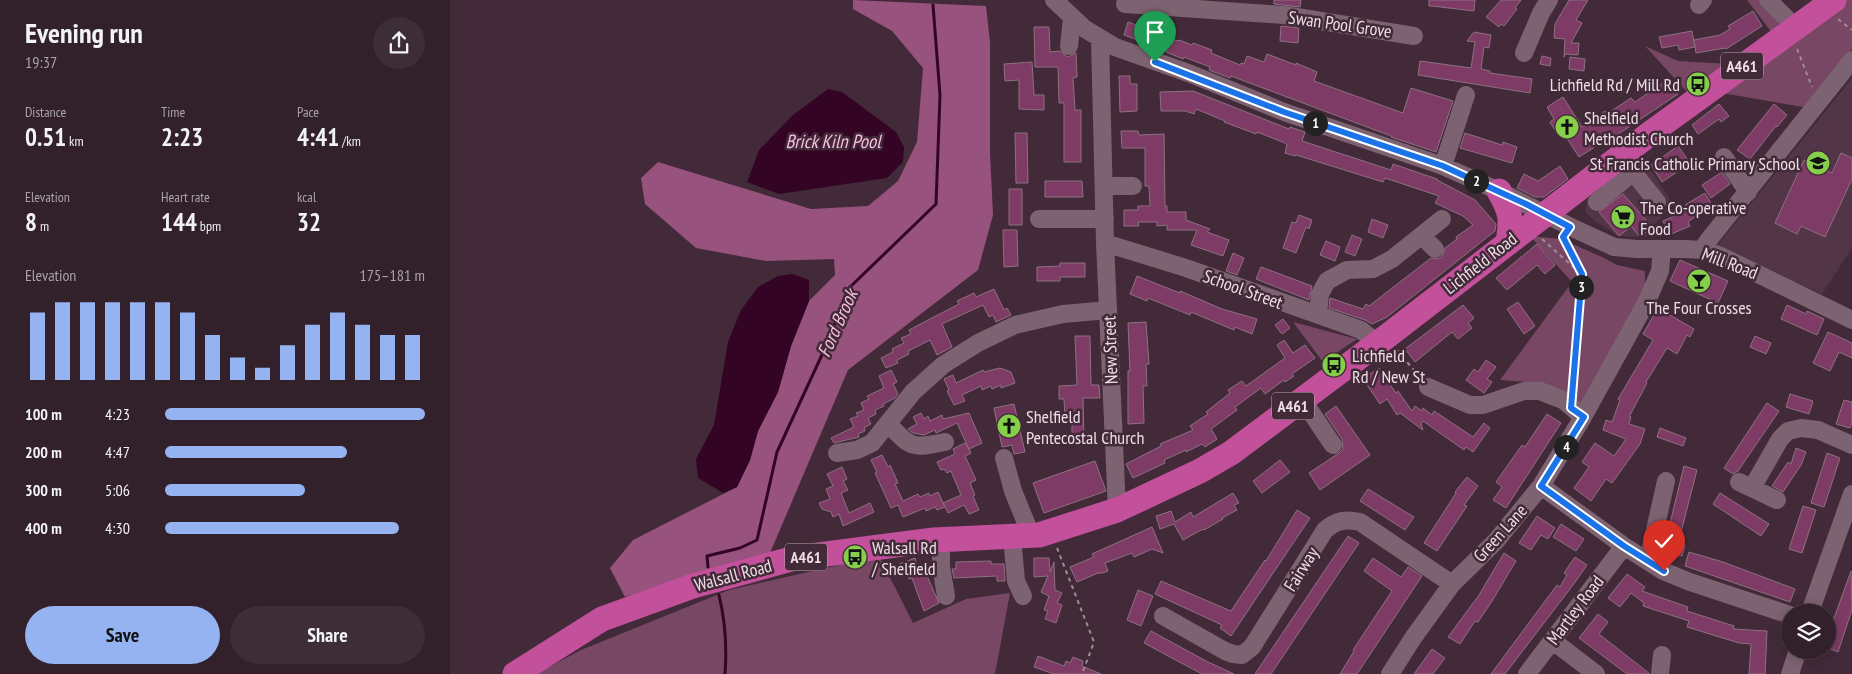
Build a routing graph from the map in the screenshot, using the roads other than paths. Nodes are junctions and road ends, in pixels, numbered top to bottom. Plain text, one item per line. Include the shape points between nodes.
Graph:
1 (1054, 0) edge
2 (1549, 0) edge
3 (1768, 0) edge
4 (1834, 0) edge
5 (1133, 3) edge
6 (1214, 5) edge
7 (1072, 18) junction
8 (1792, 29) junction
9 (1410, 31) dead end
10 (1100, 39) junction
11 (1069, 46) dead end
12 (1524, 53) dead end
13 (1852, 60) edge
14 (1465, 93) dead end
15 (1724, 157) dead end
16 (1627, 165) junction
17 (1443, 166) junction
18 (1104, 186) junction
19 (1134, 186) dead end
20 (1499, 191) junction
21 (1748, 192) junction
22 (1597, 202) dead end
23 (1657, 202) dead end
24 (1105, 219) junction
25 (1442, 219) dead end
26 (1537, 220) junction
27 (1048, 224) dead end
28 (1422, 236) junction
29 (1105, 242) junction
30 (1508, 242) junction
31 (1435, 249) dead end
32 (1662, 249) junction
33 (1703, 250) junction
34 (1108, 310) junction
35 (1318, 315) junction
36 (1852, 320) edge
37 (1382, 340) junction
38 (1428, 387) road end
39 (1302, 399) junction
40 (1577, 412) junction
41 (888, 424) junction
42 (945, 442) dead end
43 (1334, 445) dead end
44 (1852, 445) edge
45 (837, 454) dead end
46 (1004, 458) dead end
47 (1666, 481) dead end
48 (1541, 486) junction
49 (1852, 494) edge
50 (1778, 500) dead end
51 (1117, 510) junction
52 (1031, 534) junction
53 (941, 540) junction
54 (1624, 546) junction
55 (1648, 561) junction
56 (1452, 584) junction
57 (1024, 587) dead end
58 (946, 596) dead end
59 (1813, 604) edge
60 (1781, 612) edge
61 (1163, 616) dead end
62 (1553, 641) junction
63 (1662, 655) dead end
64 (1795, 659) edge
65 (515, 674) edge
66 (1390, 674) edge
67 (1526, 674) edge
68 (1596, 674) edge
69 (1660, 674) edge
70 (1790, 674) edge

1 - 7 street, Mill Road
2 - 12 street via 1541,13 1540,38
3 - 8 street
4 - 8 highway, Lichfield Road / A461
5 - 6 street, Swan Pool Grove
6 - 9 street, Swan Pool Grove
7 - 10 street, Mill Road
7 - 11 street
8 - 16 highway, Lichfield Road / A461
10 - 17 street, Mill Road via 1284,112
10 - 18 street, New Street
13 - 21 street
14 - 17 street
15 - 21 street
16 - 22 street
16 - 23 street
16 - 26 highway, Lichfield Road / A461
17 - 20 street, Mill Road
18 - 19 street
18 - 24 street, New Street
20 - 26 street, Mill Road
20 - 30 highway via 1509,208
21 - 33 street
24 - 27 street
24 - 29 street, New Street
25 - 28 street
26 - 30 highway, Lichfield Road / A461
26 - 32 street, Mill Road via 1570,227 1614,247
28 - 31 street
28 - 35 street via 1392,260 1374,269 1347,270 1327,281 1320,294
29 - 34 street, New Street
29 - 35 street, School Street
30 - 37 highway, Lichfield Road / A461
32 - 33 street, Mill Road
32 - 40 street, Green Lane via 1660,271 1647,301
33 - 36 street, Mill Road
34 - 41 street via 1063,314 1015,326 978,343 943,365 913,392
34 - 51 street, New Street
35 - 37 street, School Street
37 - 39 highway, Lichfield Road / A461
38 - 40 street via 1450,388 1470,405 1524,391 1540,391 1563,400
39 - 43 street
39 - 51 highway, Lichfield Road / A461 via 1200,471
40 - 48 street, Green Lane
41 - 42 street via 908,444 918,448
41 - 45 street via 872,442 857,450
44 - 50 street via 1818,430 1801,428 1788,431 1745,485
46 - 52 street via 1013,491
47 - 55 street
48 - 54 street
48 - 56 street, Green Lane via 1496,541
49 - 59 street
51 - 52 highway, Walsall Road / A461
52 - 53 highway, Walsall Road / A461
52 - 57 street
53 - 58 street
53 - 65 highway, Walsall Road / A461 via 795,558 693,586 602,620
54 - 55 street
54 - 62 street, Martley Road
55 - 60 street via 1690,582
56 - 61 street, Fairway via 1360,522 1345,519 1325,530 1252,647 1242,655 1225,651
56 - 66 street, Green Lane
62 - 67 street, Martley Road
62 - 68 street
63 - 69 street
64 - 70 street

